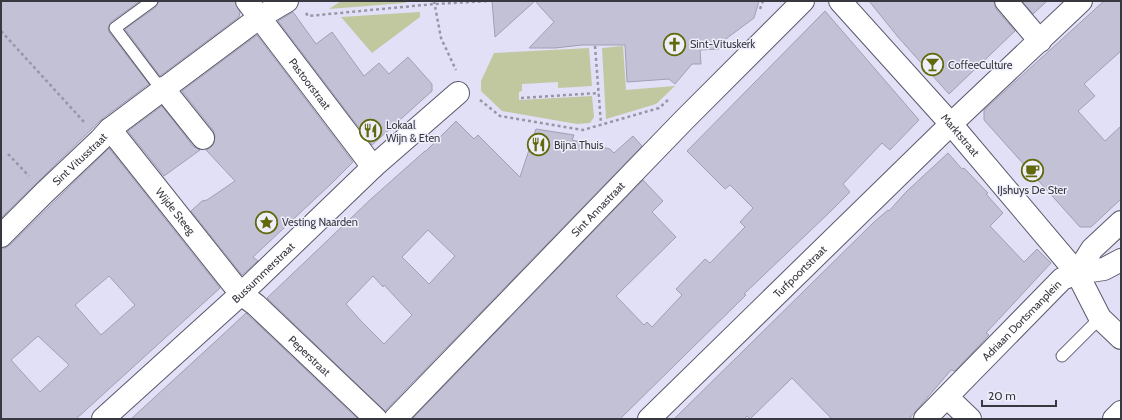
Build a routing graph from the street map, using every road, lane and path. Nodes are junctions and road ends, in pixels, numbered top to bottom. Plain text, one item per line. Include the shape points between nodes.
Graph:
1 (152, 1) edge
2 (490, 1) edge
3 (763, 1) edge
4 (803, 1) edge
5 (840, 1) edge
6 (1006, 1) edge
7 (1081, 1) edge
8 (434, 3) edge
9 (296, 6) edge
10 (253, 9) edge
11 (759, 9) dead end
12 (1, 31) edge
13 (1040, 40) junction
14 (595, 46) dead end
15 (162, 88) junction
16 (461, 90) junction
17 (599, 93) junction
18 (521, 98) dead end
19 (671, 98) dead end
20 (601, 124) junction
21 (951, 124) junction
22 (105, 134) junction
23 (203, 138) dead end
24 (8, 154) dead end
25 (373, 167) junction
26 (44, 193) junction
27 (1121, 222) edge
28 (1, 236) edge
29 (1112, 264) edge
30 (1077, 272) junction
31 (241, 294) junction
32 (1100, 318) junction
33 (1121, 338) edge
34 (1062, 356) dead end
35 (947, 397) junction
36 (1121, 412) edge
37 (103, 419) edge
38 (376, 419) edge
39 (395, 419) edge
40 (649, 419) edge
41 (925, 419) edge
42 (970, 419) edge
43 (1114, 419) edge

1 - 15 lane via 115,28
2 - 8 path
3 - 11 path
4 - 39 street, Sint Annastraat via 684,120
5 - 21 street, Marktstraat
6 - 13 street
7 - 13 street, Turfpoortstraat
8 - 9 path via 308,16
8 - 16 path via 440,38
9 - 10 street, Sint Vitusstraat
10 - 15 street, Sint Vitusstraat
10 - 25 street, Pastoorstraat
12 - 22 path
13 - 21 street, Turfpoortstraat
14 - 17 path
15 - 22 street, Sint Vitusstraat
15 - 23 street
16 - 20 path via 500,116 583,130
16 - 25 street, Bussummerstraat
17 - 18 path
17 - 20 path
19 - 20 path via 659,108
21 - 30 street, Marktstraat
21 - 40 street, Turfpoortstraat
22 - 26 street, Sint Vitusstraat
22 - 31 street, Wijde Steeg
24 - 26 path
25 - 31 street, Bussummerstraat
26 - 28 street, Sint Vitusstraat
27 - 30 street via 1092,248
29 - 30 street
30 - 32 street
30 - 35 street, Adriaan Dortsmanplein via 1062,279
31 - 37 street, Bussummerstraat
31 - 38 street, Peperstraat via 256,305
32 - 33 street
32 - 34 lane
35 - 41 street, Adriaan Dortsmanplein
35 - 42 street
36 - 43 street

